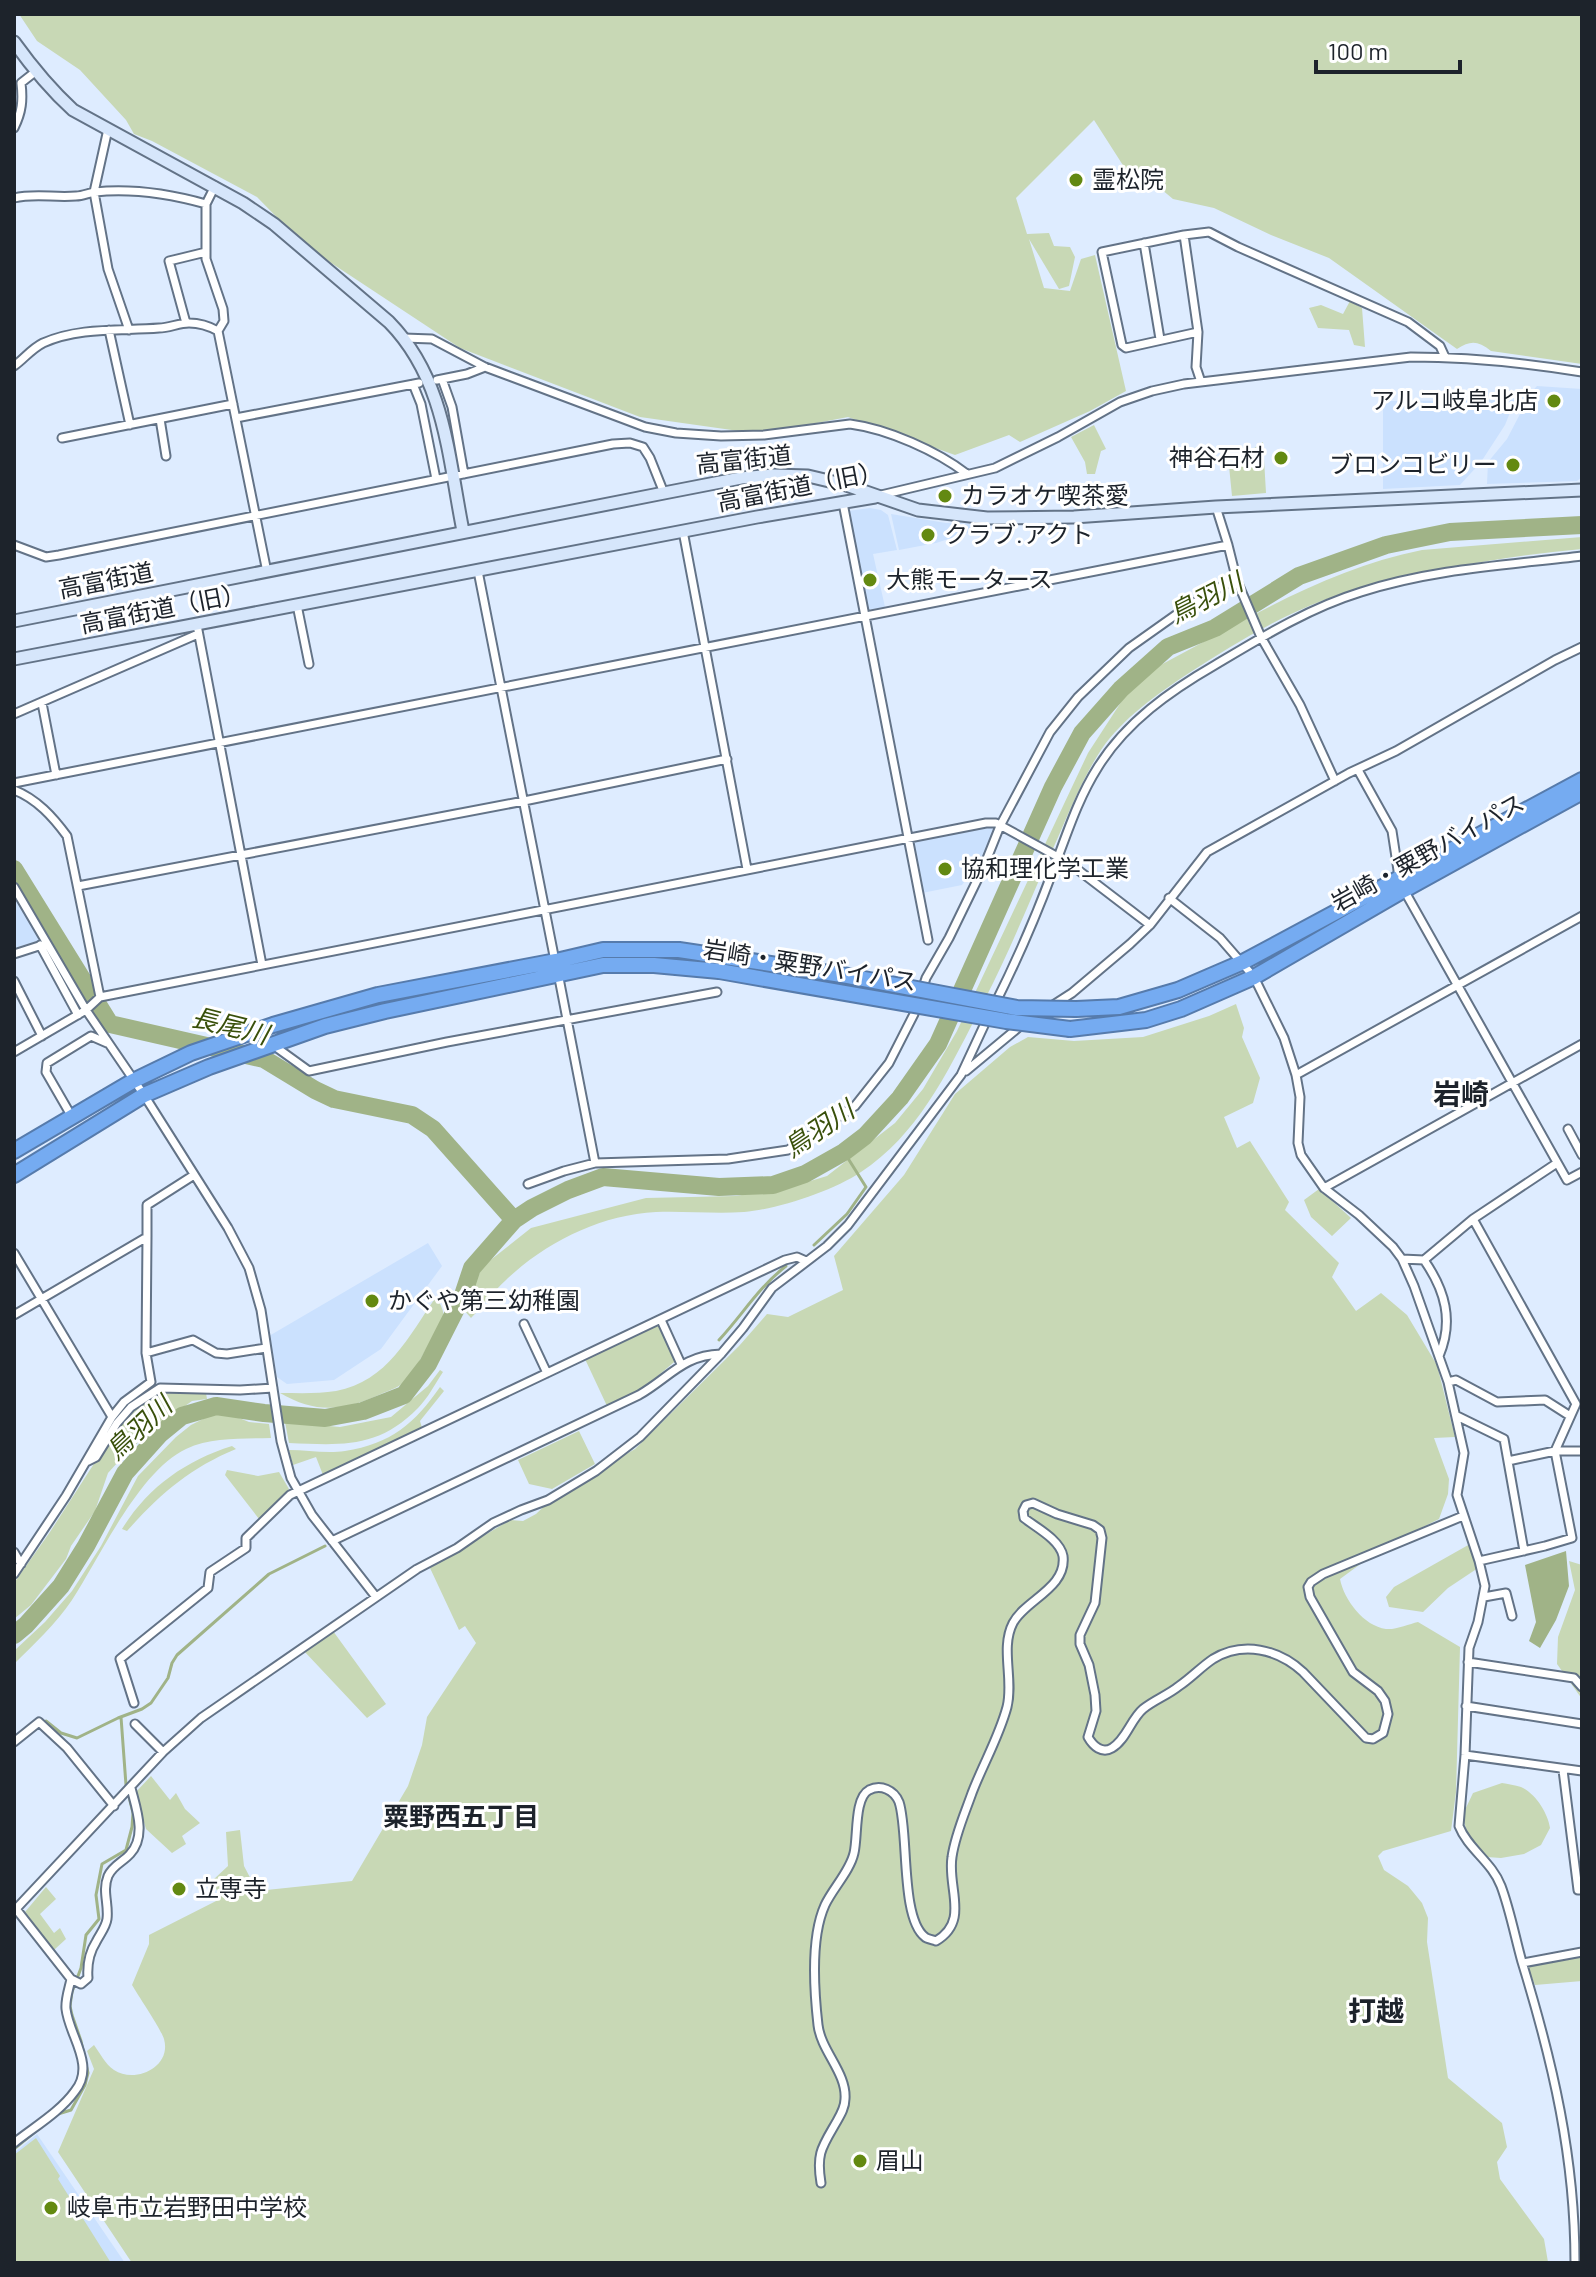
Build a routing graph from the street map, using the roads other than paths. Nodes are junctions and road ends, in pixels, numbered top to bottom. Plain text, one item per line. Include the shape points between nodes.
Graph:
1 (14, 42) edge
2 (35, 72) junction
3 (14, 128) edge
4 (108, 129) junction
5 (215, 186) junction
6 (94, 192) junction
7 (14, 198) edge
8 (206, 204) junction
9 (1184, 235) junction
10 (1144, 243) junction
11 (206, 252) junction
12 (186, 323) junction
13 (109, 330) junction
14 (129, 330) junction
15 (218, 331) junction
16 (1198, 332) junction
17 (404, 338) junction
18 (1160, 339) junction
19 (1445, 357) junction
20 (14, 366) edge
21 (485, 367) junction
22 (1582, 372) edge
23 (1201, 382) junction
24 (233, 404) junction
25 (236, 418) junction
26 (160, 419) junction
27 (130, 425) junction
28 (62, 438) dead end
29 (166, 456) dead end
30 (967, 474) junction
31 (458, 475) junction
32 (436, 479) junction
33 (1582, 490) edge
34 (664, 493) junction
35 (876, 496) junction
36 (843, 503) junction
37 (1216, 507) junction
38 (255, 515) junction
39 (463, 531) junction
40 (683, 531) junction
41 (14, 545) edge
42 (1228, 545) junction
43 (1582, 556) edge
44 (478, 571) junction
45 (267, 572) junction
46 (1236, 580) junction
47 (297, 605) junction
48 (866, 617) junction
49 (14, 621) edge
50 (198, 629) junction
51 (1261, 636) junction
52 (1582, 647) edge
53 (706, 648) junction
54 (14, 659) edge
55 (309, 664) dead end
56 (501, 688) junction
57 (42, 703) junction
58 (14, 714) edge
59 (220, 742) junction
60 (727, 759) junction
61 (1358, 770) junction
62 (56, 775) junction
63 (1582, 780) edge
64 (1335, 781) junction
65 (14, 783) edge
66 (14, 790) edge
67 (1582, 792) edge
68 (524, 801) junction
69 (1002, 827) junction
70 (909, 840) junction
71 (242, 855) junction
72 (1057, 856) junction
73 (747, 869) junction
74 (1402, 883) junction
75 (78, 886) junction
76 (14, 887) edge
77 (1169, 898) junction
78 (546, 911) junction
79 (1582, 916) edge
80 (1150, 925) junction
81 (928, 940) dead end
82 (44, 944) junction
83 (14, 954) edge
84 (1243, 962) junction
85 (719, 963) junction
86 (262, 965) junction
87 (557, 968) junction
88 (1254, 977) junction
89 (14, 981) edge
90 (1458, 985) junction
91 (717, 992) dead end
92 (100, 997) junction
93 (86, 1010) junction
94 (78, 1015) junction
95 (566, 1020) junction
96 (42, 1036) junction
97 (109, 1044) junction
98 (1582, 1044) edge
99 (273, 1045) junction
100 (14, 1052) edge
101 (961, 1075) junction
102 (1296, 1075) junction
103 (133, 1081) junction
104 (1512, 1083) junction
105 (144, 1095) junction
106 (72, 1117) junction
107 (1568, 1129) dead end
108 (14, 1151) edge
109 (1582, 1155) edge
110 (595, 1163) junction
111 (1557, 1163) junction
112 (1582, 1172) edge
113 (14, 1175) edge
114 (194, 1175) junction
115 (528, 1184) dead end
116 (1324, 1188) junction
117 (1473, 1219) junction
118 (147, 1237) junction
119 (14, 1253) edge
120 (1402, 1259) junction
121 (1424, 1260) junction
122 (806, 1261) junction
123 (42, 1299) junction
124 (14, 1315) edge
125 (661, 1320) junction
126 (524, 1324) dead end
127 (266, 1348) junction
128 (146, 1353) junction
129 (721, 1354) junction
130 (1439, 1356) junction
131 (681, 1364) junction
132 (547, 1373) junction
133 (1448, 1382) junction
134 (273, 1390) junction
135 (1457, 1416) junction
136 (1570, 1416) junction
137 (112, 1417) junction
138 (1555, 1451) junction
139 (1582, 1451) edge
140 (1508, 1461) junction
141 (84, 1463) junction
142 (297, 1491) junction
143 (1463, 1516) junction
144 (1582, 1535) edge
145 (1572, 1538) junction
146 (332, 1541) junction
147 (1524, 1551) junction
148 (14, 1552) edge
149 (1479, 1561) junction
150 (21, 1564) junction
151 (14, 1574) edge
152 (376, 1597) junction
153 (1484, 1597) junction
154 (1512, 1616) dead end
155 (1468, 1662) junction
156 (1582, 1687) edge
157 (134, 1703) dead end
158 (1466, 1706) junction
159 (135, 1724) dead end
160 (1582, 1724) edge
161 (14, 1742) edge
162 (163, 1752) junction
163 (1465, 1755) junction
164 (1563, 1770) junction
165 (1582, 1771) edge
166 (129, 1790) junction
167 (114, 1806) junction
168 (1582, 1890) edge
169 (15, 1910) edge
170 (1582, 1952) edge
171 (1523, 1963) junction
172 (73, 1980) junction
173 (14, 2143) edge
174 (821, 2183) dead end
175 (1575, 2263) edge

1 - 2 street
2 - 3 street via 21,83 21,114
2 - 4 street via 73,110
4 - 5 street
4 - 6 street
5 - 8 street
5 - 17 street via 274,224
6 - 7 street
6 - 8 street via 151,192
6 - 14 street via 108,269
8 - 11 street
9 - 10 street
9 - 16 street
9 - 19 street via 1209,232 1408,322 1440,346
10 - 18 street
10 - 18 street via 1102,252 1122,345
11 - 12 street via 169,261
11 - 15 street via 223,309
12 - 14 street
12 - 15 street
13 - 14 street
13 - 20 street via 44,343
13 - 27 street
15 - 24 street
16 - 18 street
16 - 23 street via 1196,367
17 - 21 street via 432,339
17 - 31 street via 431,383
19 - 22 street, 高富街道（旧）
19 - 23 street, 高富街道（旧） via 1361,361
21 - 30 street via 645,427 676,433 764,435 862,426 920,446
21 - 31 street via 440,379 452,407
23 - 30 street, 高富街道（旧） via 1120,402 995,468
24 - 25 street
24 - 26 street
25 - 32 street via 416,384
25 - 38 street
26 - 27 street
26 - 29 street
27 - 28 street
30 - 35 street, 高富街道（旧）
31 - 32 street
31 - 34 street via 630,443 643,447
31 - 39 street
32 - 38 street
33 - 37 street, 高富街道
34 - 35 street, 高富街道 via 773,475 808,476
34 - 39 street, 高富街道
35 - 36 street, 高富街道（旧）
35 - 37 street, 高富街道 via 918,510 987,518
36 - 40 street, 高富街道（旧）
36 - 48 street
37 - 42 street
38 - 41 street via 46,557
38 - 45 street
39 - 45 street, 高富街道
40 - 44 street, 高富街道（旧）
40 - 53 street
42 - 46 street
42 - 48 street
43 - 51 street via 1431,575 1360,592
44 - 47 street, 高富街道（旧）
44 - 56 street
45 - 49 street, 高富街道
46 - 51 street
46 - 69 street via 1129,648 1078,697 1050,732
47 - 50 street, 高富街道（旧）
47 - 55 street
48 - 53 street
48 - 70 street
50 - 54 street, 高富街道（旧）
50 - 57 street
50 - 59 street
51 - 64 street
51 - 72 street via 1177,687 1113,747 1088,783
52 - 61 street
53 - 56 street
53 - 60 street
56 - 59 street
56 - 68 street
57 - 58 street
57 - 62 street
59 - 62 street
59 - 71 street
60 - 68 street
60 - 73 street
61 - 64 street
61 - 74 street via 1392,831
62 - 65 street
63 - 74 highway, 岩崎・粟野バイパス
64 - 77 street via 1207,852
66 - 75 street via 37,803 67,836
67 - 74 highway, 岩崎・粟野バイパス
68 - 71 street
68 - 78 street
69 - 70 street via 986,823
69 - 72 street
69 - 110 street via 889,1063 855,1106 788,1150 728,1159
70 - 73 street
70 - 81 street
71 - 75 street
71 - 86 street
72 - 80 street
72 - 101 street via 1026,942
73 - 78 street
74 - 84 highway, 岩崎・粟野バイパス
74 - 88 highway, 岩崎・粟野バイパス
74 - 90 street
75 - 92 street
76 - 82 street
77 - 80 street
77 - 84 street
78 - 86 street
78 - 87 street
79 - 90 street
80 - 101 street via 1072,993 1019,1027
82 - 83 street
82 - 93 street
82 - 94 street
84 - 85 highway, 岩崎・粟野バイパス, bridge via 1178,990 1119,1007 1076,1009 1017,1008 848,976
84 - 88 street
85 - 87 highway, 岩崎・粟野バイパス
85 - 88 highway, 岩崎・粟野バイパス, bridge via 1070,1029 1146,1020
86 - 92 street
87 - 95 street
87 - 99 highway, 岩崎・粟野バイパス via 325,1026
87 - 103 highway, 岩崎・粟野バイパス via 378,995 191,1053
88 - 102 street
89 - 96 street
90 - 102 street
90 - 104 street
91 - 95 street
92 - 93 street
93 - 94 street
93 - 97 street
94 - 96 street
95 - 99 street via 309,1071
95 - 110 street
96 - 100 street
97 - 103 street
97 - 106 street via 91,1036 47,1063 46,1072
98 - 104 street
99 - 105 highway, 岩崎・粟野バイパス
101 - 122 street via 848,1225
102 - 116 street via 1298,1143
103 - 105 street
103 - 106 highway, 岩崎・粟野バイパス
104 - 111 street
104 - 116 street
105 - 113 highway, 岩崎・粟野バイパス
105 - 114 street
106 - 108 highway, 岩崎・粟野バイパス
107 - 109 street
110 - 115 street
111 - 112 street via 1567,1180
111 - 117 street
114 - 118 street via 147,1205
114 - 127 street via 249,1268
116 - 120 street
117 - 121 street
117 - 136 street via 1576,1403
118 - 123 street
118 - 128 street
119 - 123 street
120 - 121 street
120 - 130 street
121 - 130 street via 1444,1296 1447,1329
122 - 125 street via 785,1260
122 - 129 street via 772,1288
123 - 124 street
123 - 137 street
125 - 131 street
125 - 132 street
126 - 132 street
127 - 128 street via 216,1353 193,1340
127 - 134 street
128 - 137 street via 151,1382
129 - 131 street
129 - 152 street via 640,1437 596,1471 548,1500 493,1523
130 - 133 street
131 - 146 street via 639,1395
132 - 142 street
133 - 135 street
133 - 136 street via 1456,1380 1497,1402 1545,1400
134 - 141 street via 160,1388 131,1407 96,1457
134 - 142 street via 281,1441
135 - 140 street via 1504,1439
135 - 143 street via 1464,1453 1457,1495
136 - 138 street
137 - 141 street
138 - 139 street
138 - 140 street
138 - 145 street
140 - 147 street
141 - 150 street
142 - 146 street
142 - 157 street via 246,1538 246,1548 210,1572 208,1588 120,1659
143 - 149 street
143 - 174 street via 1323,1574 1308,1587 1353,1672 1385,1701 1383,1733 1366,1738 1293,1663 1253,1649 1229,1651 1210,1661 1144,1708 1119,1741 1101,1750 1088,1737 1095,1695 1080,1644 1095,1603 1100,1530 1033,1503 1026,1505 1024,1518 1057,1543 1063,1557 1050,1588 1017,1615 1011,1627 1007,1707 952,1857 954,1922 936,1941 918,1929 898,1800 882,1787 864,1793 859,1802 853,1857 822,1912 815,1942 819,2035 846,2096 821,2147
144 - 145 street
145 - 147 street
146 - 152 street
147 - 149 street
148 - 150 street
149 - 153 street
150 - 151 street
152 - 162 street via 201,1718
153 - 154 street via 1506,1593
153 - 155 street
155 - 156 street via 1574,1678
155 - 158 street
158 - 160 street
158 - 163 street
159 - 162 street
161 - 167 street via 39,1722
162 - 166 street
163 - 164 street
163 - 171 street via 1459,1826 1500,1884
164 - 165 street
164 - 168 street
166 - 167 street
166 - 172 street via 140,1830 136,1844 109,1873 104,1891 107,1923 93,1946 88,1978 81,1984
167 - 169 street
169 - 172 street
170 - 171 street
171 - 175 street via 1562,2109
172 - 173 street via 66,2012 82,2057 81,2083

